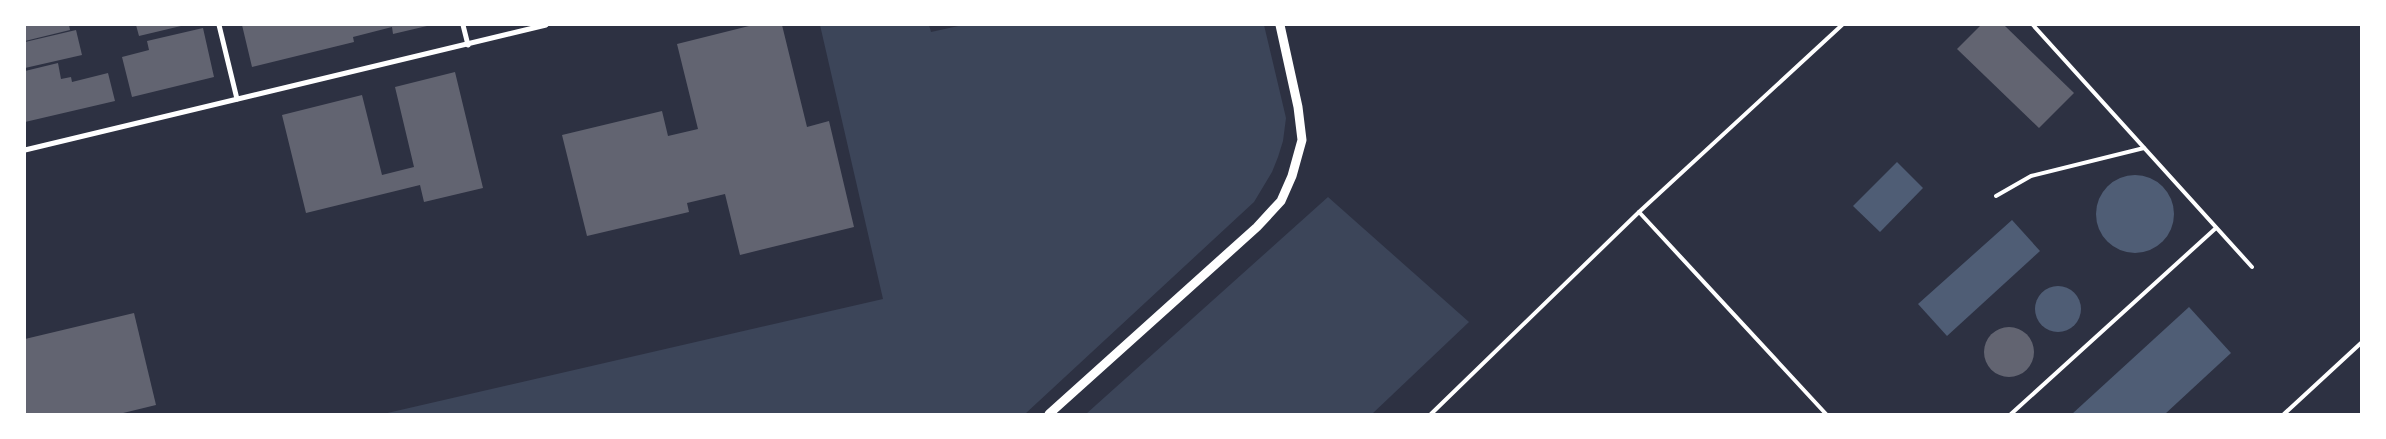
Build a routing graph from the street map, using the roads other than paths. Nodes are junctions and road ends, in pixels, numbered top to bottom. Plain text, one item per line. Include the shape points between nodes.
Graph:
1 (219, 25) edge
2 (463, 25) edge
3 (546, 25) edge
4 (1280, 25) edge
5 (1842, 25) edge
6 (2033, 25) edge
7 (468, 44) junction
8 (237, 98) junction
9 (2144, 148) junction
10 (25, 150) edge
11 (1996, 196) dead end
12 (1639, 212) junction
13 (2216, 228) junction
14 (2252, 267) dead end
15 (2361, 343) edge
16 (1049, 414) edge
17 (1431, 414) edge
18 (1826, 414) edge
19 (2011, 414) edge
20 (2284, 414) edge

1 - 8 street
2 - 7 street
3 - 7 street
4 - 16 street via 1302,140 1281,201 1257,227
5 - 12 lane
6 - 9 lane
7 - 8 street
8 - 10 street
9 - 11 lane via 2031,176
9 - 13 lane
12 - 17 lane
12 - 18 lane
13 - 14 lane
13 - 19 lane
15 - 20 lane

